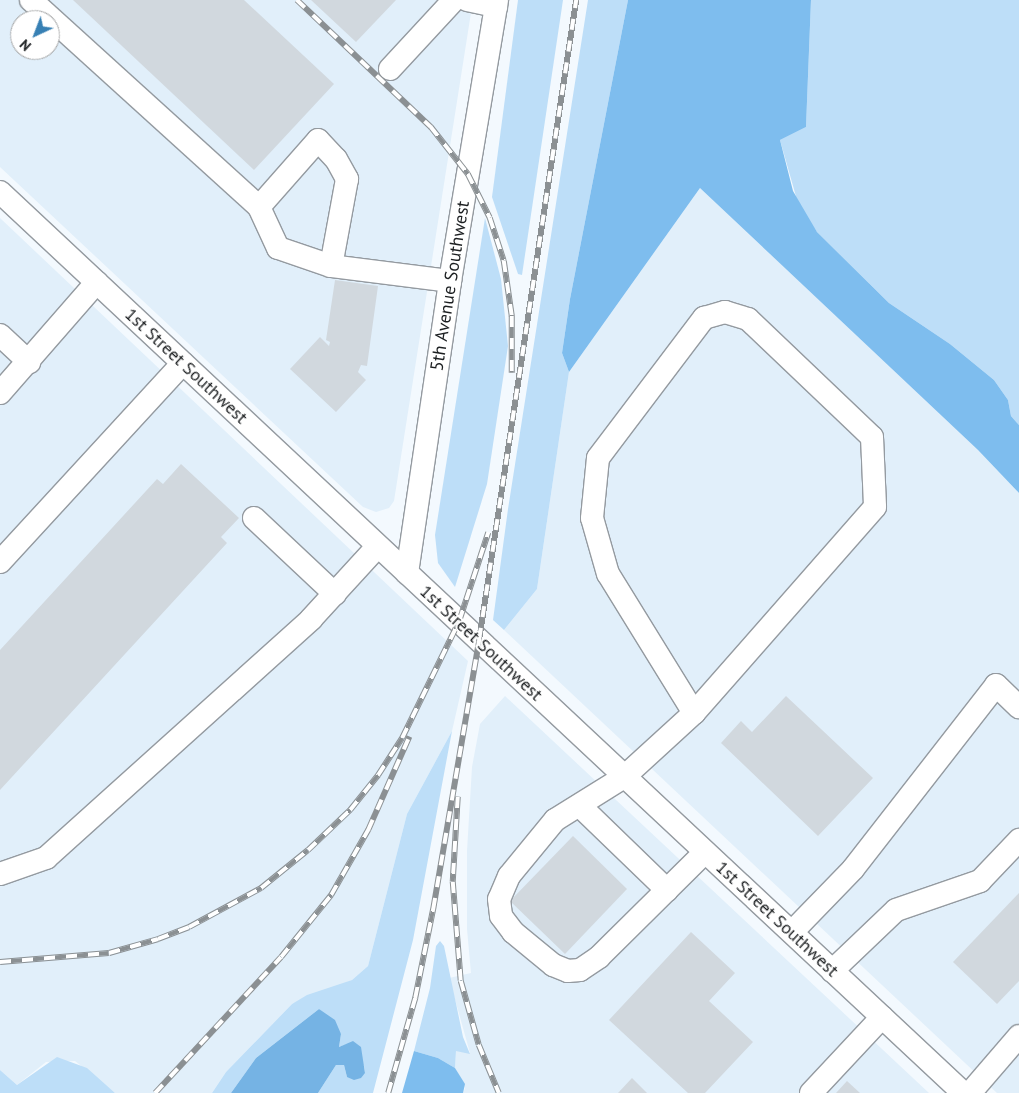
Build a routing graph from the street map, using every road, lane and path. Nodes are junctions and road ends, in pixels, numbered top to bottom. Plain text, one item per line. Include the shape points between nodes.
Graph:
1 (31, 0) edge
2 (454, 0) edge
3 (467, 0) edge
4 (496, 3) edge
5 (390, 69) dead end
6 (0, 192) edge
7 (259, 207) junction
8 (331, 266) junction
9 (450, 281) junction
10 (97, 282) junction
11 (0, 335) edge
12 (29, 362) junction
13 (183, 363) junction
14 (0, 393) edge
15 (254, 518) dead end
16 (378, 546) junction
17 (0, 562) edge
18 (407, 573) junction
19 (335, 594) junction
20 (1019, 707) edge
21 (694, 713) junction
22 (624, 777) junction
23 (580, 806) junction
24 (1019, 840) edge
25 (705, 852) junction
26 (0, 874) edge
27 (667, 890) junction
28 (792, 932) junction
29 (832, 971) junction
30 (882, 1017) junction
31 (1019, 1036) edge
32 (811, 1093) edge
33 (963, 1093) edge
34 (970, 1093) edge

1 - 7 street
2 - 5 street
3 - 4 street
4 - 9 street, 5th Avenue Southwest
6 - 10 street, 1st Street Southwest
7 - 8 street via 278,248
7 - 8 street via 318,140 336,159 348,179
8 - 9 street
9 - 18 street, 5th Avenue Southwest
10 - 12 street
10 - 13 street, 1st Street Southwest
11 - 12 street
12 - 14 street
13 - 16 street, 1st Street Southwest
13 - 17 street
15 - 19 street
16 - 18 street, 1st Street Southwest
16 - 19 street
18 - 22 street, 1st Street Southwest
19 - 26 street via 311,620 46,858
20 - 28 street via 996,685 853,869
21 - 21 street via 875,507 872,437 748,320 725,312 704,318 598,458 592,518 608,574
21 - 22 street
22 - 23 street
22 - 25 street, 1st Street Southwest
23 - 27 street
23 - 27 street via 555,820 508,876 500,899 502,916 513,932 553,964 568,971 580,970 599,957
24 - 29 street via 980,881 896,910
25 - 27 street
25 - 28 street, 1st Street Southwest
28 - 29 street, 1st Street Southwest
29 - 30 street, 1st Street Southwest
30 - 32 street
30 - 33 street, 1st Street Southwest
31 - 34 street

